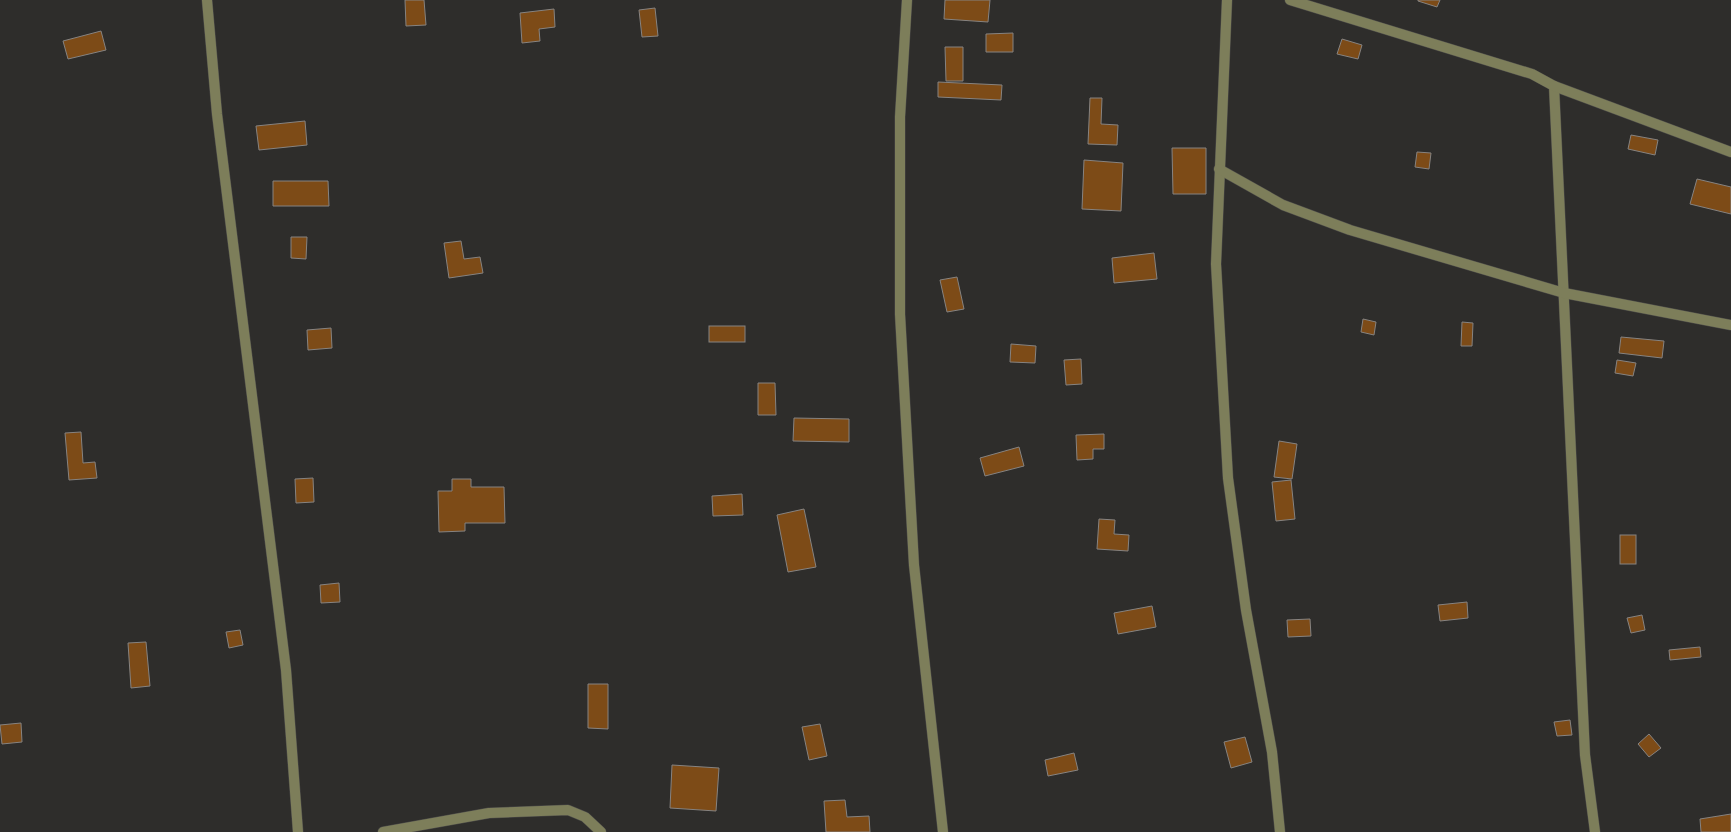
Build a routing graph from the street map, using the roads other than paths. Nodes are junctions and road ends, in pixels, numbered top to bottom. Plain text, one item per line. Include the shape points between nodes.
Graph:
1 (207, 0) edge
2 (907, 0) edge
3 (1227, 0) edge
4 (1290, 0) edge
5 (1554, 86) junction
6 (1731, 152) edge
7 (1219, 169) junction
8 (1564, 293) junction
9 (1731, 325) edge
10 (298, 832) edge
11 (383, 832) edge
12 (601, 832) edge
13 (943, 832) edge
14 (1280, 832) edge
15 (1595, 832) edge

1 - 10 street via 217,114 286,670
2 - 13 street via 900,117 900,314 914,565
3 - 7 street
4 - 5 street via 1532,74
5 - 6 street
5 - 8 street
7 - 8 street via 1283,205 1350,230
7 - 14 street via 1216,264 1228,478 1246,610 1272,752
8 - 9 street
8 - 15 street via 1585,755
11 - 12 street via 489,813 568,810 585,817

